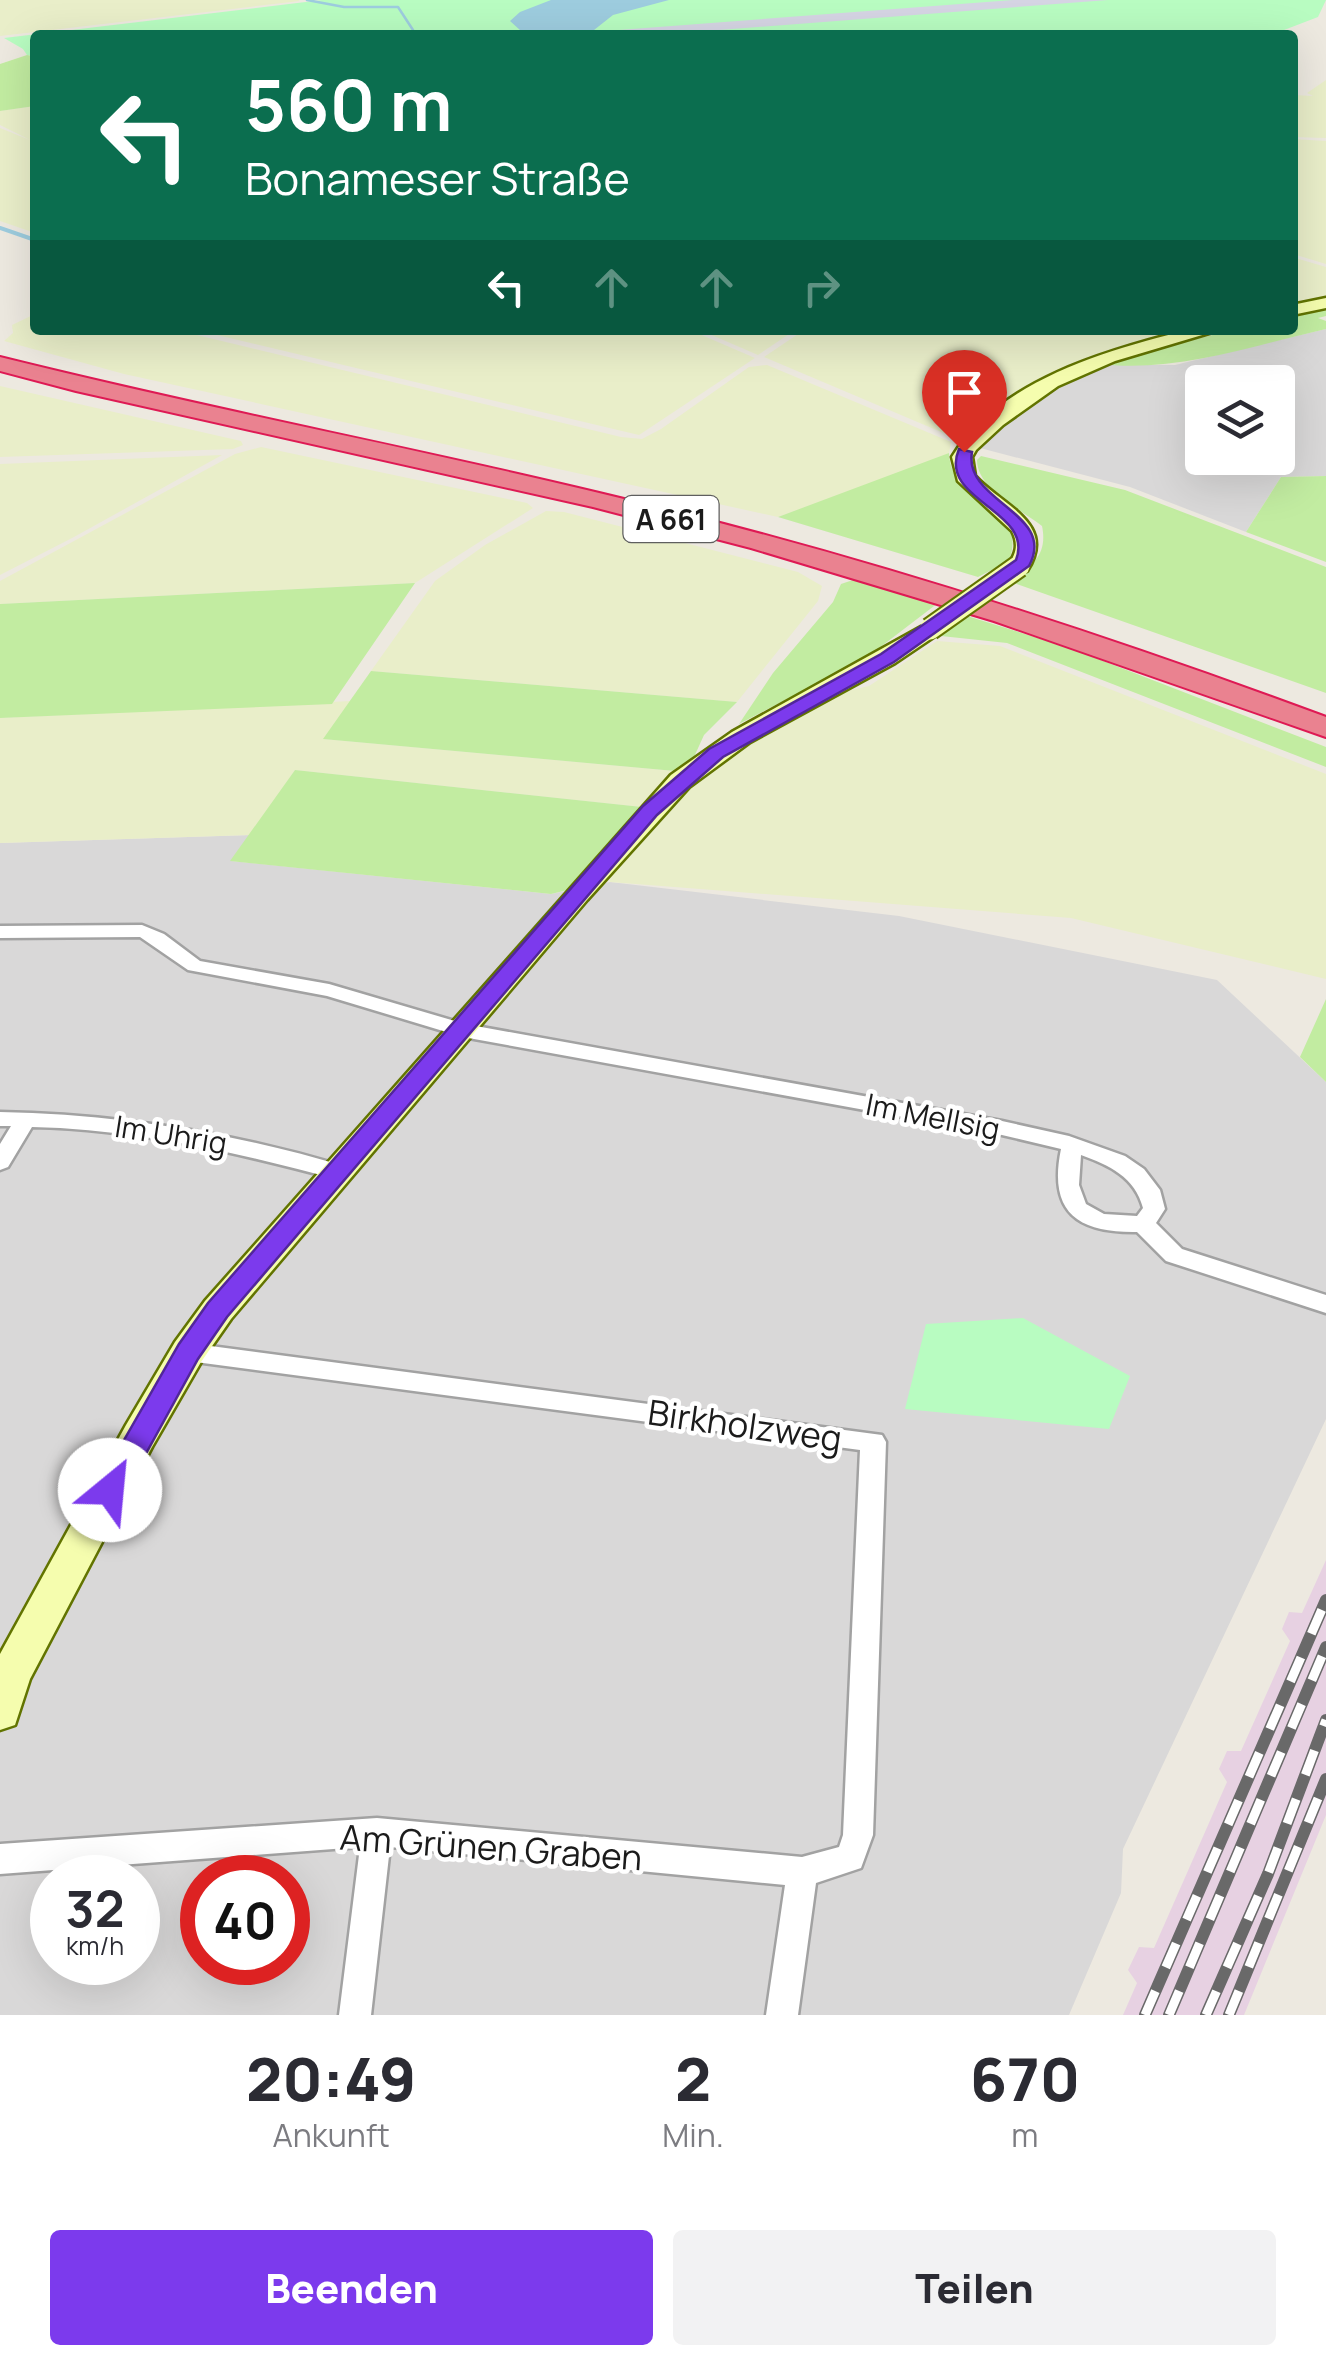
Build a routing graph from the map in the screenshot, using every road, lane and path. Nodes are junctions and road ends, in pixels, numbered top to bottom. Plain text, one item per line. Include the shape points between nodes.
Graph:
1 (1326, 302) edge
2 (1298, 309) edge
3 (1190, 335) edge
4 (0, 352) edge
5 (0, 364) edge
6 (1326, 710) edge
7 (1326, 728) edge
8 (0, 932) edge
9 (463, 1030) junction
10 (0, 1119) edge
11 (26, 1119) junction
12 (1072, 1146) junction
13 (0, 1162) edge
14 (340, 1172) junction
15 (1143, 1224) junction
16 (1326, 1304) edge
17 (188, 1352) junction
18 (0, 1710) edge
19 (377, 1832) junction
20 (0, 1859) edge
21 (802, 1872) junction
22 (355, 2015) edge
23 (782, 2015) edge

1 - 2 street
3 - 9 street, bridge via 1064,373 968,446 964,477 1025,535 1027,552 1019,566 887,658 741,737 680,781
4 - 6 highway, A 661 via 813,541 1011,600
5 - 7 highway, A 661 via 825,559 1041,626
8 - 9 street, Im Mellsig via 142,930 194,966 329,990
9 - 12 street, Im Mellsig
9 - 14 street
10 - 11 street, Im Uhrig
11 - 13 street
11 - 14 street, Im Uhrig via 170,1131
12 - 15 street, Im Mellsig via 1145,1178 1154,1208
12 - 15 street via 1066,1179 1074,1208 1104,1223
14 - 17 street
15 - 16 street via 1174,1255
17 - 18 street via 10,1676
17 - 21 street, Birkholzweg via 872,1442 858,1835 850,1858
19 - 20 street, Am Grünen Graben
19 - 21 street, Am Grünen Graben
19 - 22 street
21 - 23 street

